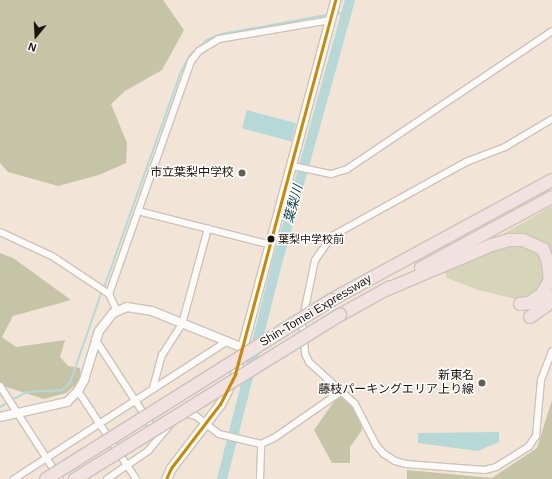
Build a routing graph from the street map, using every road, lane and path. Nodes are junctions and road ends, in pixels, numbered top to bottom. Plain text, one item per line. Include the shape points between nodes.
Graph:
1 (335, 3) edge
2 (330, 20) junction
3 (552, 31) edge
4 (552, 119) edge
5 (293, 166) junction
6 (552, 180) edge
7 (552, 197) edge
8 (138, 211) junction
9 (208, 228) junction
10 (0, 232) edge
11 (271, 245) junction
12 (383, 291) junction
13 (110, 294) junction
14 (552, 296) edge
15 (520, 304) dead end
16 (117, 311) junction
17 (530, 317) dead end
18 (182, 324) junction
19 (95, 339) junction
20 (226, 342) junction
21 (244, 348) junction
22 (552, 351) edge
23 (0, 386) edge
24 (153, 388) junction
25 (78, 391) junction
26 (342, 391) junction
27 (135, 401) junction
28 (16, 412) junction
29 (0, 417) edge
30 (100, 422) junction
31 (204, 424) junction
32 (160, 438) junction
33 (261, 444) junction
34 (46, 458) junction
35 (128, 466) junction
36 (14, 479) edge
37 (46, 479) edge
38 (60, 479) edge
39 (76, 479) edge
40 (107, 479) edge
41 (136, 479) edge
42 (166, 479) edge
43 (260, 479) edge

1 - 2 main road
2 - 5 main road
2 - 8 street via 219,39 199,51 185,74
3 - 5 street via 347,169 330,174
4 - 26 street via 505,147 468,160 367,215 326,242 315,260 306,296 302,323 303,342 310,362
5 - 11 main road
6 - 37 highway, Shin-Tomei Expressway, bridge via 331,300
7 - 12 highway, Shin-Tomei Expressway
8 - 9 street
8 - 13 street
9 - 11 street
9 - 18 street
10 - 13 street via 52,256
11 - 21 main road
12 - 15 highway via 492,245 509,240 523,240 543,250 548,262 550,280 542,294 529,303
12 - 39 highway, Shin-Tomei Expressway, bridge
13 - 16 street
14 - 17 highway via 547,306
16 - 18 street via 127,307 140,307
16 - 19 street via 107,319
18 - 20 street
18 - 24 street via 162,355
19 - 25 street via 88,371
19 - 27 street
20 - 21 street
20 - 24 street
21 - 31 main road via 231,383
22 - 26 street via 540,380 534,442 496,467 484,470 395,461 376,445 362,414
23 - 28 street
24 - 27 street
25 - 28 street via 67,402 53,407
25 - 30 street
26 - 33 street via 274,438
27 - 30 street
27 - 32 street
28 - 29 street
28 - 34 street
30 - 34 street
30 - 35 street
31 - 32 street via 188,412 183,413 172,422
31 - 33 street via 225,436
31 - 42 main road via 171,468
32 - 35 street
33 - 43 street
34 - 36 street
34 - 38 street
35 - 40 street
35 - 41 street

